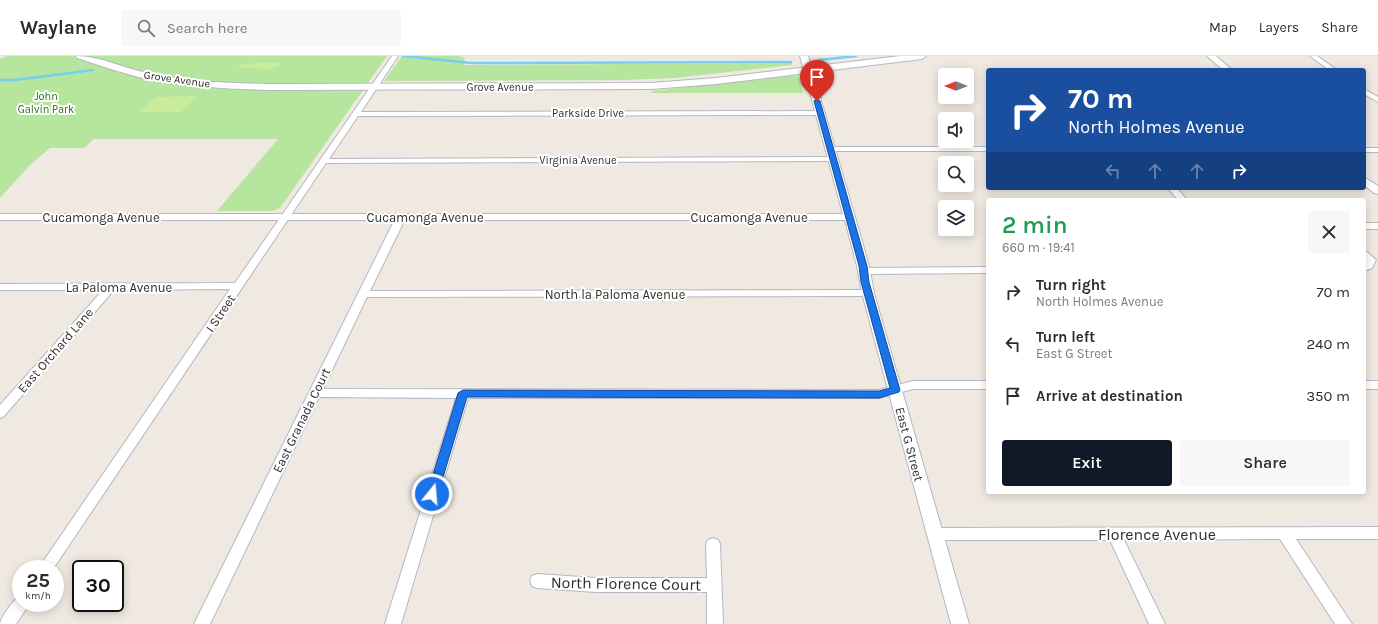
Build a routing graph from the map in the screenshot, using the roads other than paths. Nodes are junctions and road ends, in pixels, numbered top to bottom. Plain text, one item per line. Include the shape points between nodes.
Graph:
1 (80, 56) edge
2 (395, 56) edge
3 (804, 56) edge
4 (922, 56) edge
5 (1211, 56) edge
6 (1313, 56) edge
7 (1226, 68) edge
8 (1331, 68) edge
9 (808, 70) junction
10 (373, 87) junction
11 (1366, 91) edge
12 (1378, 100) edge
13 (821, 113) junction
14 (355, 114) junction
15 (986, 150) edge
16 (1366, 150) edge
17 (1378, 150) edge
18 (832, 154) junction
19 (324, 161) junction
20 (1366, 182) edge
21 (1174, 190) edge
22 (1378, 191) edge
23 (1181, 198) edge
24 (0, 217) edge
25 (286, 217) junction
26 (401, 217) junction
27 (850, 217) junction
28 (1366, 226) edge
29 (1378, 226) edge
30 (1366, 256) edge
31 (1366, 267) edge
32 (986, 270) edge
33 (864, 271) junction
34 (238, 286) junction
35 (0, 287) edge
36 (111, 287) junction
37 (868, 293) junction
38 (363, 294) junction
39 (986, 385) edge
40 (1366, 385) edge
41 (1378, 385) edge
42 (895, 390) junction
43 (314, 393) junction
44 (463, 393) junction
45 (0, 413) edge
46 (1284, 533) junction
47 (1378, 533) edge
48 (935, 534) junction
49 (1114, 534) junction
50 (713, 544) dead end
51 (51, 560) edge
52 (537, 581) dead end
53 (715, 585) junction
54 (16, 612) edge
55 (7, 624) edge
56 (202, 624) edge
57 (393, 624) edge
58 (716, 624) edge
59 (960, 624) edge
60 (1157, 624) edge
61 (1344, 624) edge

1 - 10 main road, Grove Avenue via 131,72 180,82 242,87
2 - 10 street, I Street
3 - 9 street, East G Street
4 - 9 main road, Grove Avenue
5 - 7 street
6 - 8 street
9 - 10 main road, Grove Avenue via 651,86
9 - 13 street, East G Street
10 - 14 street, I Street
11 - 12 street
13 - 14 street, Parkside Drive
13 - 18 street, East G Street
14 - 19 street, I Street
15 - 18 street, Virginia Avenue
16 - 17 street
18 - 19 street, Virginia Avenue
18 - 27 street, East G Street
19 - 25 street, I Street
20 - 22 street
21 - 23 street
24 - 25 street, Cucamonga Avenue
25 - 26 street, Cucamonga Avenue
25 - 34 street, I Street
26 - 27 street, Cucamonga Avenue
26 - 38 street, East Granada Court
27 - 33 street, East G Street
28 - 29 street
30 - 31 street via 1371,260
32 - 33 street
33 - 37 street, East G Street
34 - 36 street, La Paloma Avenue
34 - 51 street, I Street
35 - 36 street, La Paloma Avenue
36 - 45 street, East Orchard Lane
37 - 38 street, North la Paloma Avenue
37 - 42 street, East G Street
38 - 43 street, East Granada Court
39 - 42 street via 913,385
40 - 41 street
42 - 44 street via 879,394
42 - 48 street, East G Street
43 - 44 street
43 - 56 street, East Granada Court
44 - 57 street
46 - 47 street, Florence Avenue
46 - 49 street, Florence Avenue
46 - 61 street
48 - 49 street, Florence Avenue
48 - 59 street, East G Street
49 - 60 street
50 - 53 street
52 - 53 street, North Florence Court via 596,585
53 - 58 street
54 - 55 street

